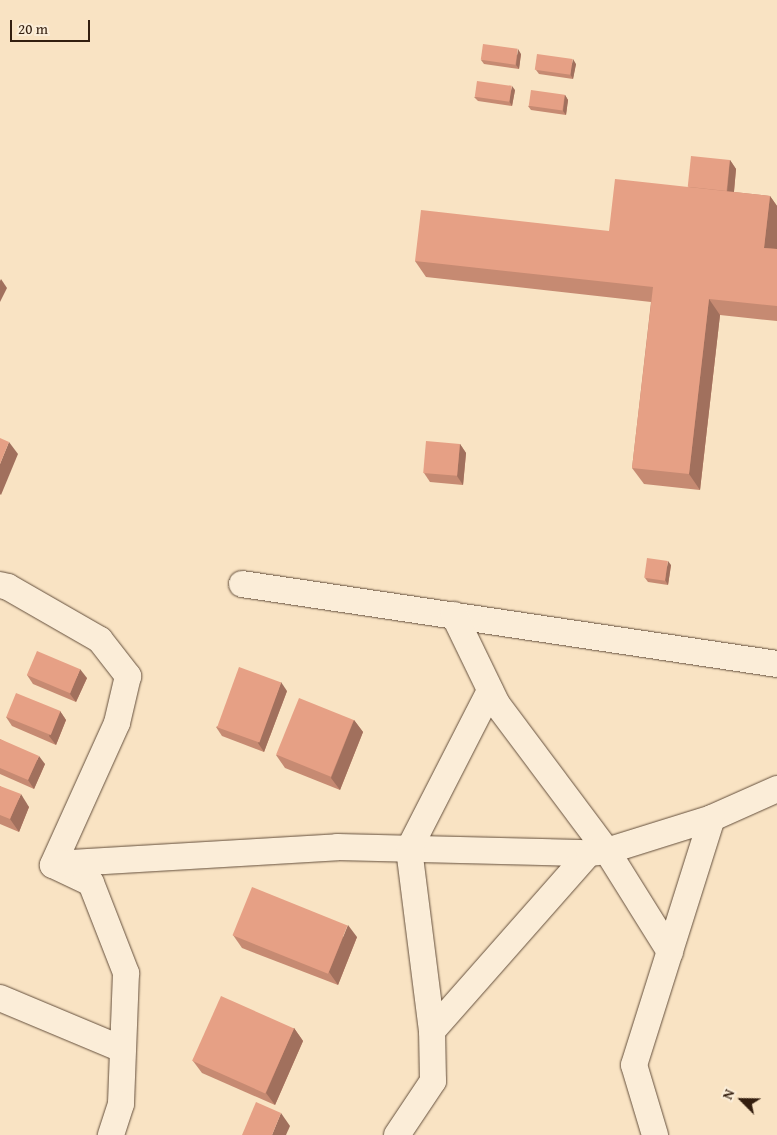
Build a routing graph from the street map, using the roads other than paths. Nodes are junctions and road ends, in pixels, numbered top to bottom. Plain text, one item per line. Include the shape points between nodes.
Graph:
1 (242, 584) dead end
2 (0, 585) edge
3 (454, 615) junction
4 (777, 664) edge
5 (490, 691) junction
6 (777, 789) edge
7 (712, 818) junction
8 (410, 849) junction
9 (598, 852) junction
10 (53, 864) junction
11 (670, 952) junction
12 (0, 998) edge
13 (432, 1032) junction
14 (122, 1049) junction
15 (111, 1135) edge
16 (397, 1135) edge
17 (655, 1135) edge

1 - 3 street
2 - 10 street via 100,640 128,676 117,723
3 - 4 street
3 - 5 street
5 - 8 street
5 - 9 street
6 - 7 street
7 - 9 street
7 - 11 street
8 - 9 street
8 - 10 street via 337,847
8 - 13 street
9 - 11 street
9 - 13 street
10 - 14 street via 91,883 126,973
11 - 17 street via 634,1065
12 - 14 street
13 - 16 street via 433,1081
14 - 15 street via 121,1104

